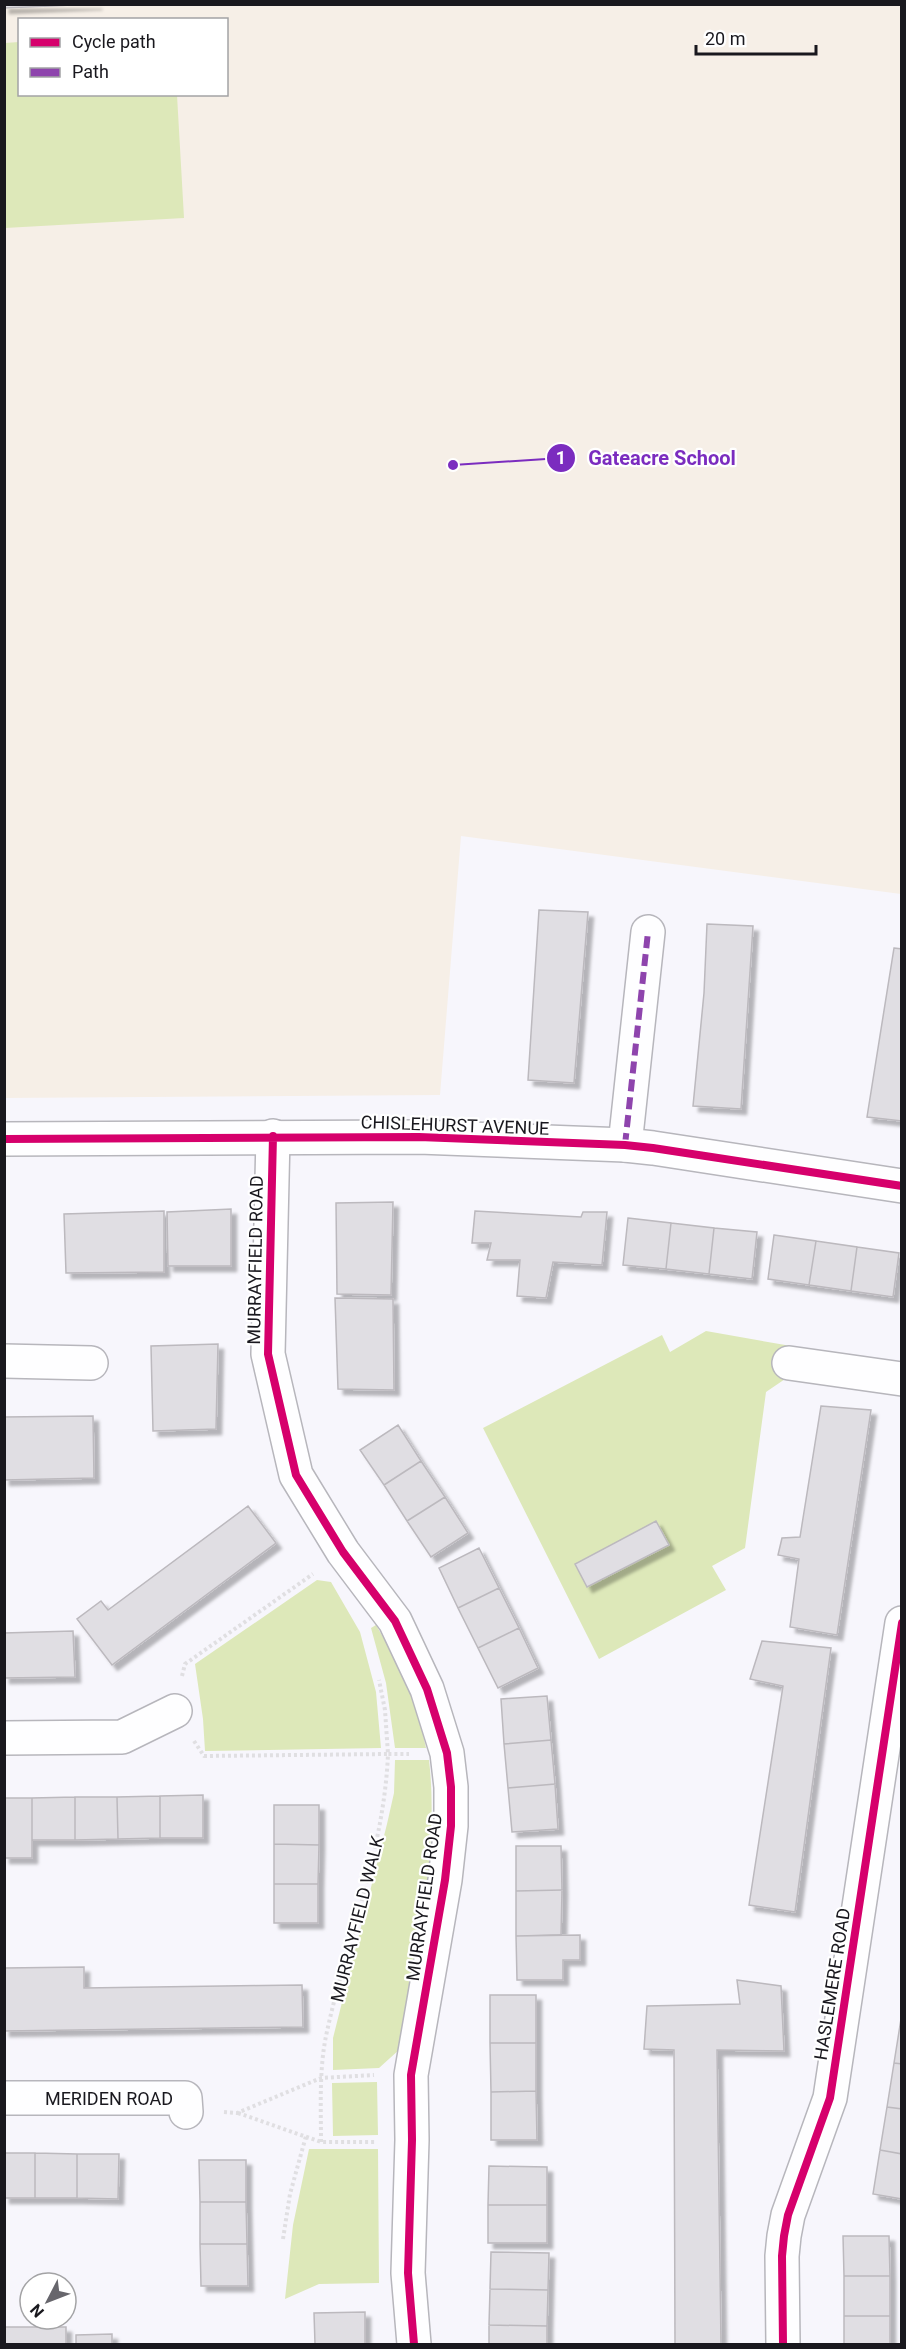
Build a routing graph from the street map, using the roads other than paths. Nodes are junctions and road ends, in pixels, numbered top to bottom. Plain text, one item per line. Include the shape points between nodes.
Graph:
1 (648, 932) dead end
2 (273, 1136) junction
3 (4, 1139) edge
4 (625, 1145) junction
5 (902, 1186) edge
6 (4, 1362) edge
7 (91, 1363) dead end
8 (789, 1363) dead end
9 (902, 1379) edge
10 (902, 1623) edge
11 (175, 1712) road end
12 (4, 1738) edge
13 (4, 2098) edge
14 (186, 2112) road end
15 (414, 2344) edge
16 (783, 2344) edge

1 - 4 street
2 - 3 street, CHISLEHURST AVENUE
2 - 4 street, CHISLEHURST AVENUE
2 - 15 street, MURRAYFIELD ROAD via 268,1354 296,1475 343,1552 394,1621 427,1689 447,1753 451,1787 445,1880 411,2075 408,2273
4 - 5 street, CHISLEHURST AVENUE
6 - 7 street
8 - 9 street
10 - 16 street, HASLEMERE ROAD via 830,2098 784,2236
11 - 12 street via 122,1737
13 - 14 street, MERIDEN ROAD via 185,2098

